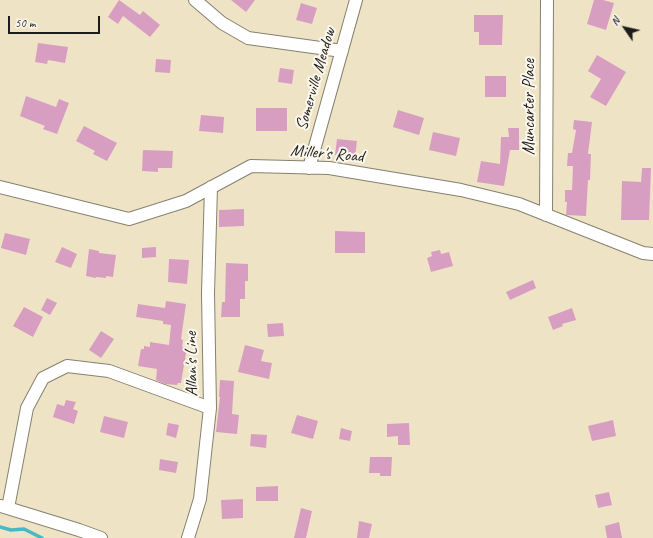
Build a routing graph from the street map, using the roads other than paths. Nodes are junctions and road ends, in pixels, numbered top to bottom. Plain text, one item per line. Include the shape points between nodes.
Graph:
1 (195, 0) edge
2 (356, 0) edge
3 (547, 0) edge
4 (342, 51) junction
5 (309, 168) junction
6 (0, 187) edge
7 (211, 187) junction
8 (546, 215) junction
9 (653, 254) edge
10 (210, 408) junction
11 (4, 507) edge
12 (101, 538) edge
13 (188, 538) edge

1 - 4 street via 222,23 248,38
2 - 4 street, Somerville Meadow
3 - 8 street, Muncarter Place
4 - 5 street, Somerville Meadow
5 - 7 street, Miller's Road via 251,166
5 - 8 street, Miller's Road via 329,168 461,190 519,204
6 - 7 street, Miller's Road via 129,219 186,201
7 - 10 street, Allan's Line via 208,293
8 - 9 street, Miller's Road via 643,253
10 - 11 street via 109,371 67,366 43,378 27,408
10 - 13 street, Allan's Line via 200,499
11 - 12 street

